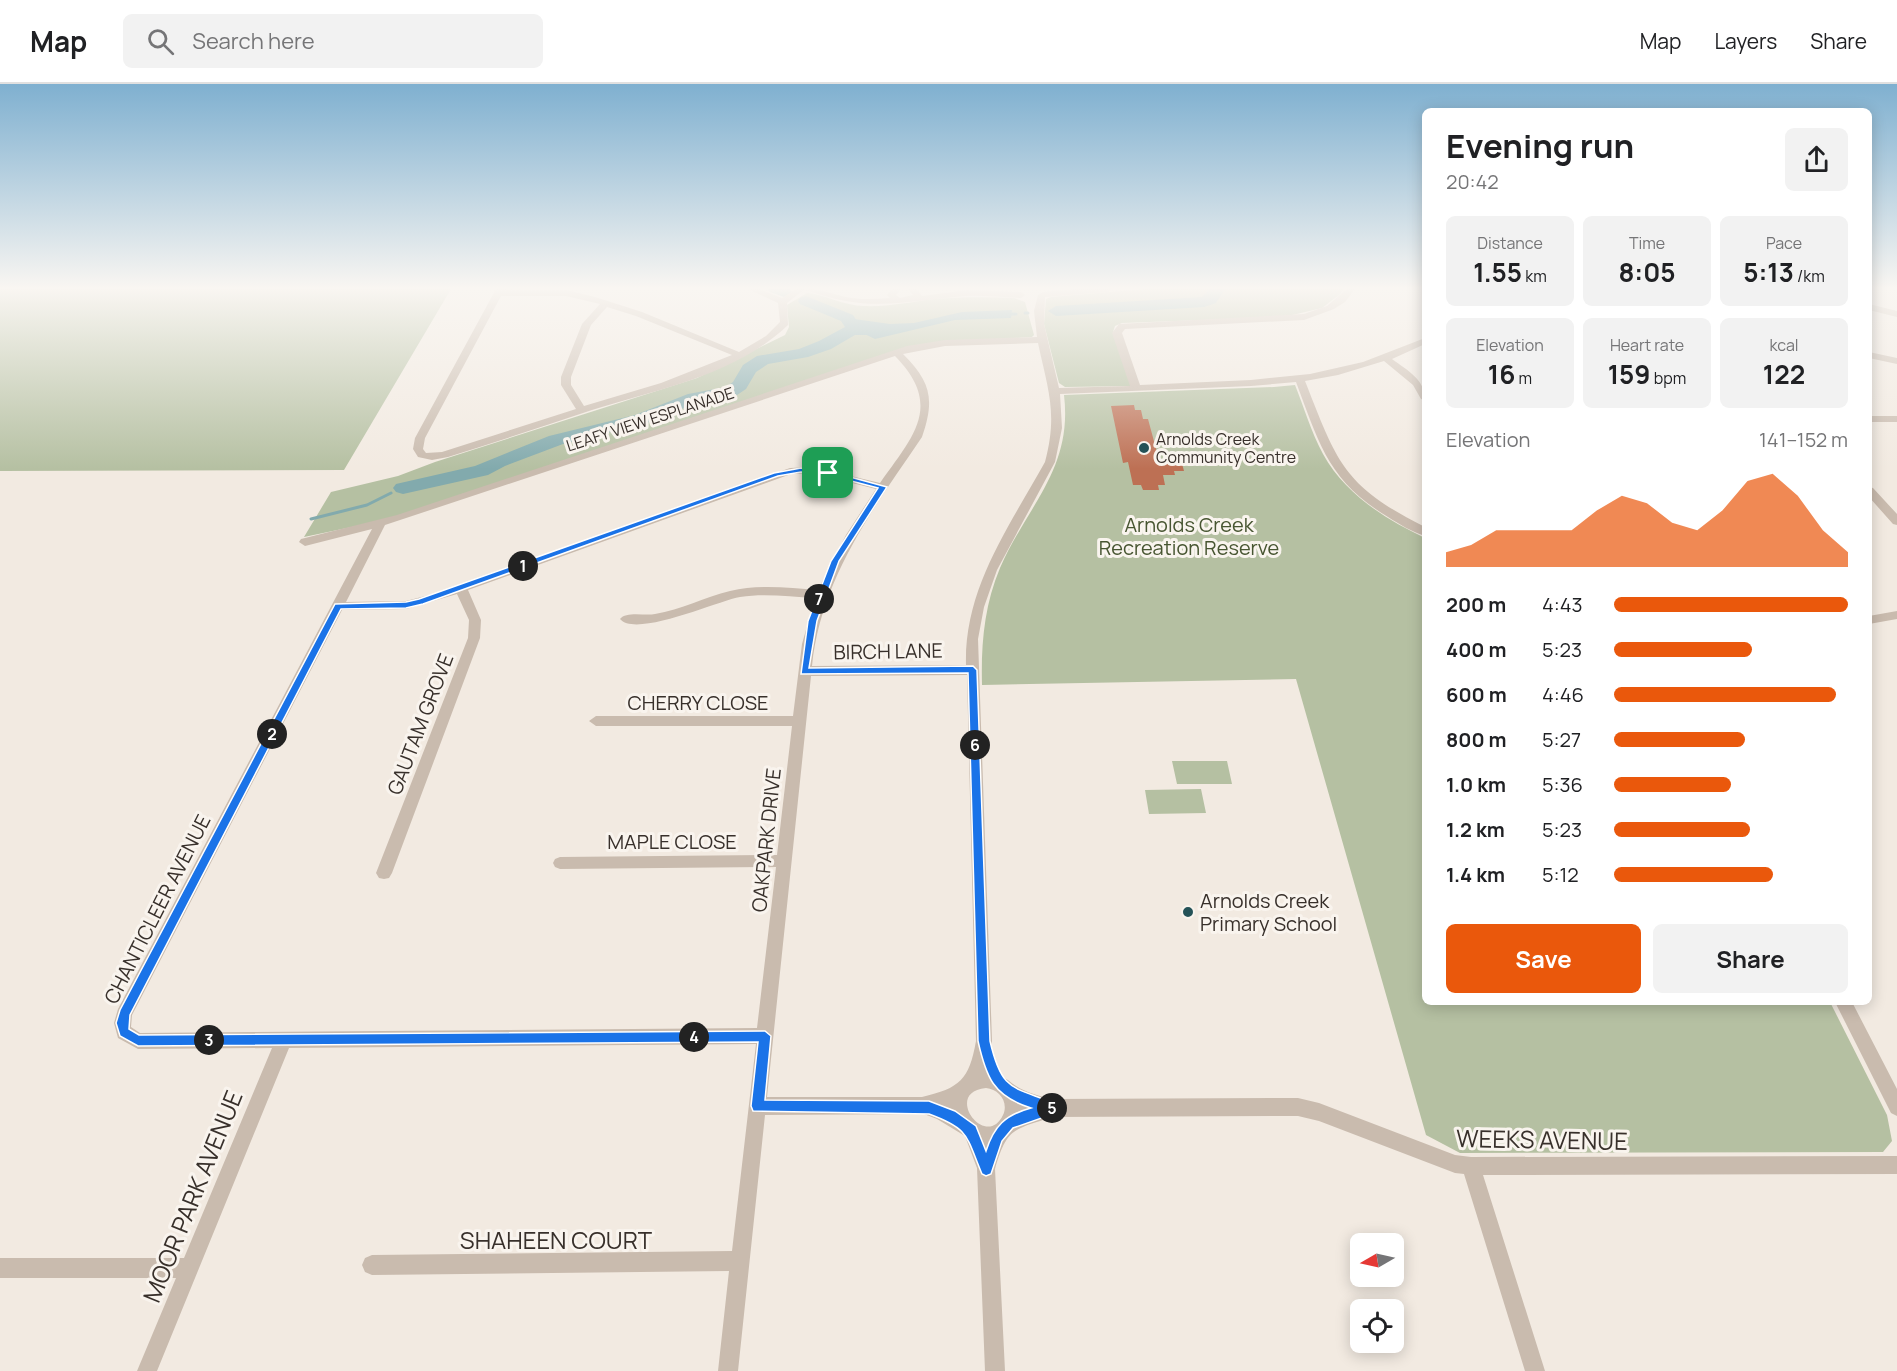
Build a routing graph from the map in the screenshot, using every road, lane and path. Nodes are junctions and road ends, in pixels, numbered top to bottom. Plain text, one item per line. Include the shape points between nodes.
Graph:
1 (468, 349) edge
2 (577, 349) edge
3 (725, 349) edge
4 (751, 349) edge
5 (912, 349) edge
6 (1045, 349) edge
7 (1123, 349) edge
8 (1408, 349) edge
9 (897, 353) junction
10 (739, 355) junction
11 (1872, 356) edge
12 (1386, 359) junction
13 (1897, 362) edge
14 (1300, 381) junction
15 (1136, 388) junction
16 (1054, 391) junction
17 (1422, 393) edge
18 (582, 411) junction
19 (1872, 419) edge
20 (1897, 419) edge
21 (883, 487) junction
22 (1872, 493) edge
23 (1897, 521) edge
24 (381, 523) junction
25 (1422, 530) edge
26 (305, 543) dead end
27 (461, 588) junction
28 (821, 594) junction
29 (339, 606) junction
30 (1897, 615) edge
31 (626, 619) dead end
32 (1872, 619) edge
33 (973, 670) junction
34 (804, 671) junction
35 (799, 721) junction
36 (596, 722) dead end
37 (785, 861) junction
38 (560, 863) dead end
39 (384, 873) dead end
40 (1845, 1005) edge
41 (765, 1036) junction
42 (284, 1040) junction
43 (984, 1041) junction
44 (1889, 1076) edge
45 (1003, 1087) junction
46 (966, 1088) junction
47 (758, 1106) junction
48 (922, 1106) junction
49 (1897, 1107) edge
50 (1052, 1108) junction
51 (1005, 1127) junction
52 (970, 1129) junction
53 (1897, 1165) edge
54 (1471, 1166) junction
55 (986, 1169) junction
56 (740, 1262) junction
57 (372, 1265) dead end
58 (0, 1268) edge
59 (189, 1268) junction
60 (147, 1371) edge
61 (728, 1371) edge
62 (995, 1371) edge
63 (1535, 1371) edge

1 - 18 street via 420,438 419,453 427,457 444,455
2 - 18 street via 566,385
3 - 10 street
4 - 10 street
5 - 9 street, LEAFY VIEW ESPLANADE
6 - 16 street
7 - 15 street
8 - 12 street
9 - 21 street, OAKPARK DRIVE via 921,380 924,412 917,437
9 - 24 street, LEAFY VIEW ESPLANADE
10 - 18 street via 687,377
11 - 13 street
12 - 14 street
12 - 17 street via 1410,376
14 - 15 street
14 - 25 street via 1330,454 1348,480 1385,511
15 - 16 street
16 - 33 street via 1058,423 1050,462 991,570 972,639
19 - 20 street
21 - 27 street via 813,470 783,473
21 - 28 street, OAKPARK DRIVE via 835,561
22 - 23 street
24 - 26 street, LEAFY VIEW ESPLANADE
24 - 29 street, CHANTICLEER AVENUE
27 - 29 street via 406,605
27 - 39 street, GAUTAM GROVE via 475,620 474,638
28 - 31 street via 746,591 662,619
28 - 34 street, OAKPARK DRIVE
29 - 42 street, CHANTICLEER AVENUE via 122,1023 124,1032 138,1041
30 - 32 street
33 - 34 street, BIRCH LANE
33 - 43 street
34 - 35 street, OAKPARK DRIVE
35 - 36 street, CHERRY CLOSE
35 - 37 street, OAKPARK DRIVE
37 - 38 street, MAPLE CLOSE
37 - 41 street, OAKPARK DRIVE
40 - 44 street
41 - 42 street, CHANTICLEER AVENUE
41 - 47 street, OAKPARK DRIVE
42 - 59 street, MOOR PARK AVENUE
43 - 45 street via 990,1068
43 - 46 street via 980,1066
44 - 49 street
45 - 46 street via 981,1080
45 - 50 street, WEEKS AVENUE via 1029,1102
45 - 51 street via 1014,1105
46 - 48 street via 946,1100
46 - 52 street via 960,1111
47 - 48 street
47 - 56 street, OAKPARK DRIVE
48 - 52 street via 941,1111
50 - 51 street, WEEKS AVENUE
50 - 54 street, WEEKS AVENUE via 1298,1107 1455,1164
51 - 52 street via 989,1135
51 - 55 street via 992,1148
52 - 55 street
53 - 54 street, WEEKS AVENUE
54 - 63 street
55 - 62 street
56 - 57 street, SHAHEEN COURT
56 - 61 street, OAKPARK DRIVE
58 - 59 street
59 - 60 street, MOOR PARK AVENUE

